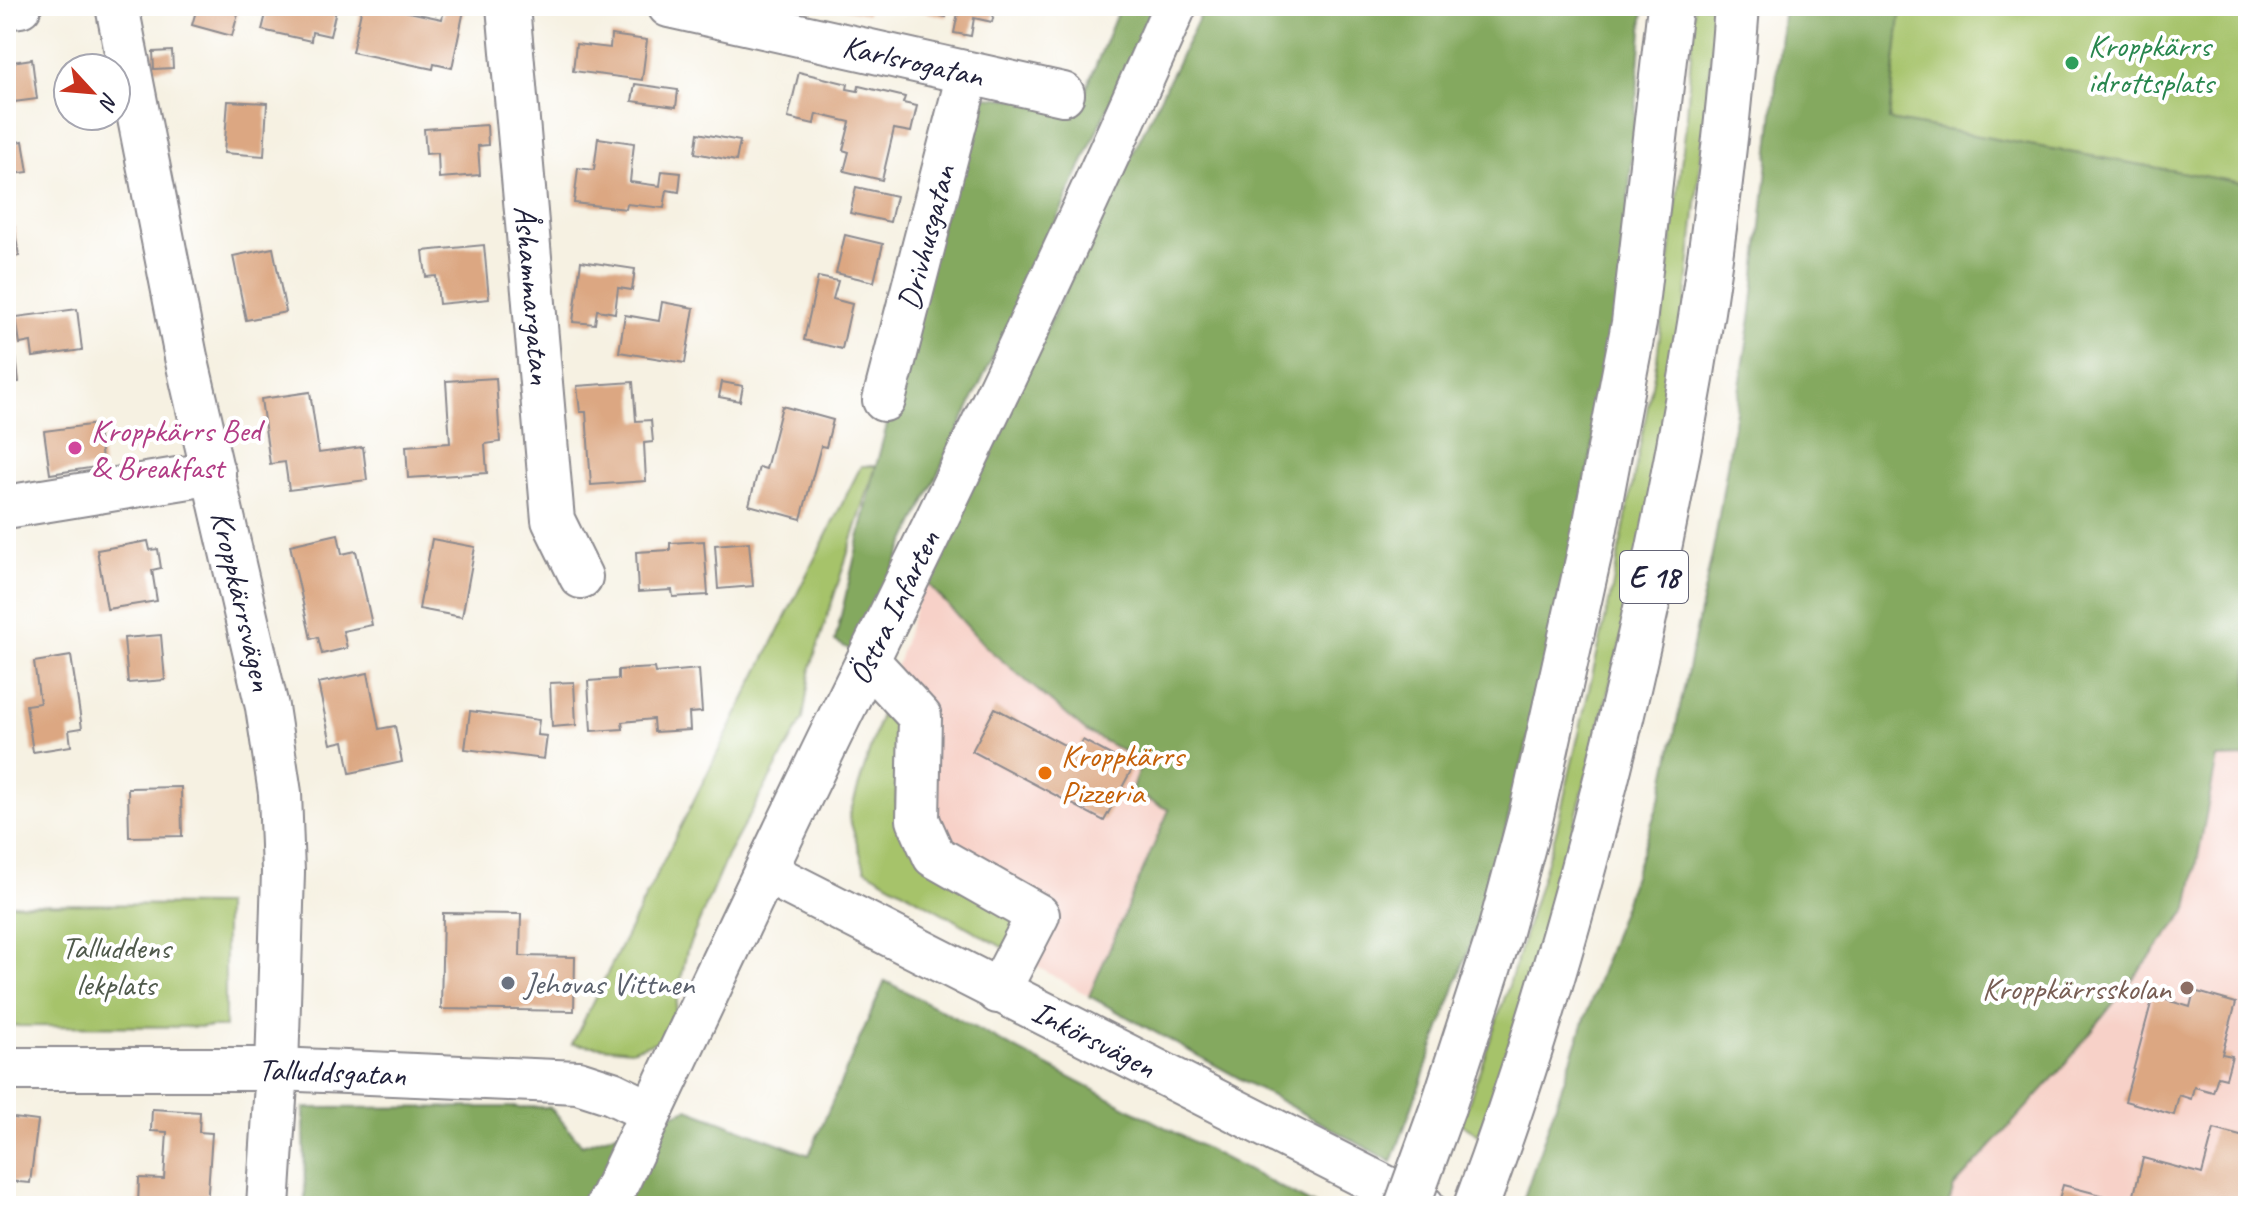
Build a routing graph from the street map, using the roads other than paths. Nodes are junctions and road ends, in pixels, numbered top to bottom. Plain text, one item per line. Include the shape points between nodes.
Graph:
1 (20, 6) edge
2 (117, 6) edge
3 (508, 6) edge
4 (669, 6) edge
5 (1175, 6) edge
6 (1670, 6) edge
7 (1737, 6) edge
8 (6, 8) edge
9 (968, 74) junction
10 (1063, 94) dead end
11 (884, 400) dead end
12 (214, 473) junction
13 (6, 507) edge
14 (581, 577) dead end
15 (868, 661) junction
16 (766, 872) junction
17 (998, 992) junction
18 (6, 1069) edge
19 (277, 1069) junction
20 (651, 1112) junction
21 (268, 1206) edge
22 (607, 1206) edge
23 (1407, 1206) edge
24 (1423, 1206) edge
25 (1476, 1206) edge

1 - 8 street
2 - 12 street, Kroppkärrsvägen
3 - 14 street, Åshammargatan via 553,520
4 - 9 street, Karlsrogatan
5 - 15 street, Östra Infarten
6 - 23 highway, E 18, bridge via 1634,323 1594,533 1499,935
7 - 25 highway, E 18 via 1702,322 1656,568 1594,835 1548,994
9 - 10 street, Karlsrogatan
9 - 11 street, Drivhusgatan
12 - 13 street
12 - 19 street, Kroppkärrsvägen via 267,707 280,793
15 - 16 street, Östra Infarten
15 - 17 street via 920,717 918,820 934,856 1038,915
16 - 17 street, Inkörsvägen
16 - 20 street, Östra Infarten
17 - 24 street, Inkörsvägen
18 - 19 street, Talluddsgatan
19 - 20 street, Talluddsgatan via 578,1082
19 - 21 street, Kroppkärrsvägen
20 - 22 street, Östra Infarten

